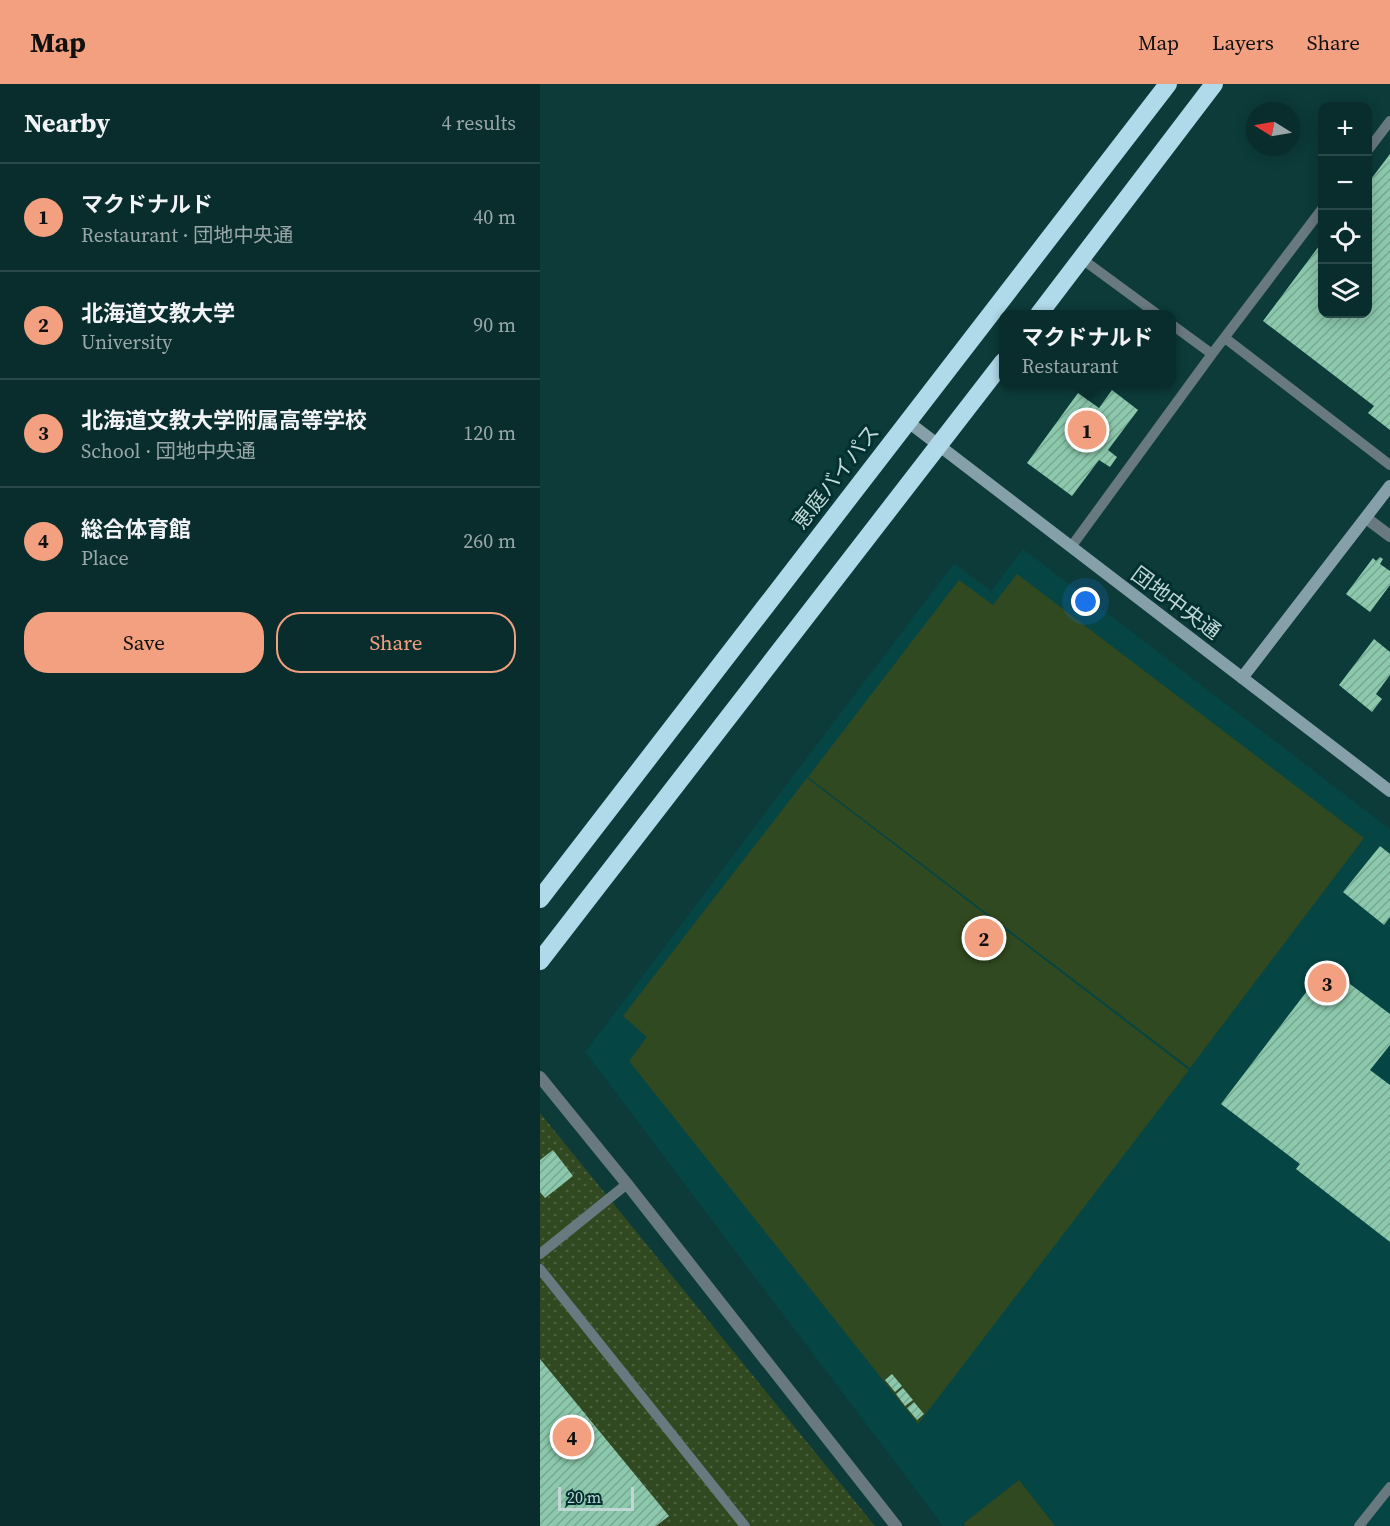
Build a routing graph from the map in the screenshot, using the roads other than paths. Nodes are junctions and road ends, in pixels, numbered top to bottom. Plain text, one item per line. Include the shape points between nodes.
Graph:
1 (1168, 84) edge
2 (1214, 84) edge
3 (1390, 121) edge
4 (1372, 145) edge
5 (1322, 210) edge
6 (1082, 259) junction
7 (1043, 310) edge
8 (1150, 310) edge
9 (1176, 328) edge
10 (1225, 338) junction
11 (1212, 354) junction
12 (999, 367) edge
13 (907, 422) junction
14 (939, 445) junction
15 (1390, 465) edge
16 (1390, 486) edge
17 (1366, 518) junction
18 (1390, 536) edge
19 (1071, 547) junction
20 (1242, 678) junction
21 (1390, 791) edge
22 (540, 899) edge
23 (540, 961) edge
24 (540, 1077) edge
25 (627, 1184) junction
26 (540, 1254) edge
27 (540, 1269) edge
28 (1390, 1487) edge
29 (745, 1526) edge
30 (896, 1526) edge
31 (1359, 1526) edge

1 - 13 highway, 恵庭バイパス
2 - 6 highway
3 - 4 lane
5 - 10 lane
6 - 7 highway
6 - 8 lane
9 - 11 lane
10 - 11 lane
10 - 15 lane
11 - 19 lane
12 - 14 highway
13 - 14 street, 団地中央通
13 - 22 highway, 恵庭バイパス
14 - 19 street, 団地中央通
14 - 23 highway
16 - 17 street
17 - 18 street
17 - 20 street
19 - 20 street, 団地中央通
20 - 21 street, 団地中央通
24 - 25 street
25 - 26 lane
25 - 30 street
27 - 29 lane
28 - 31 lane

